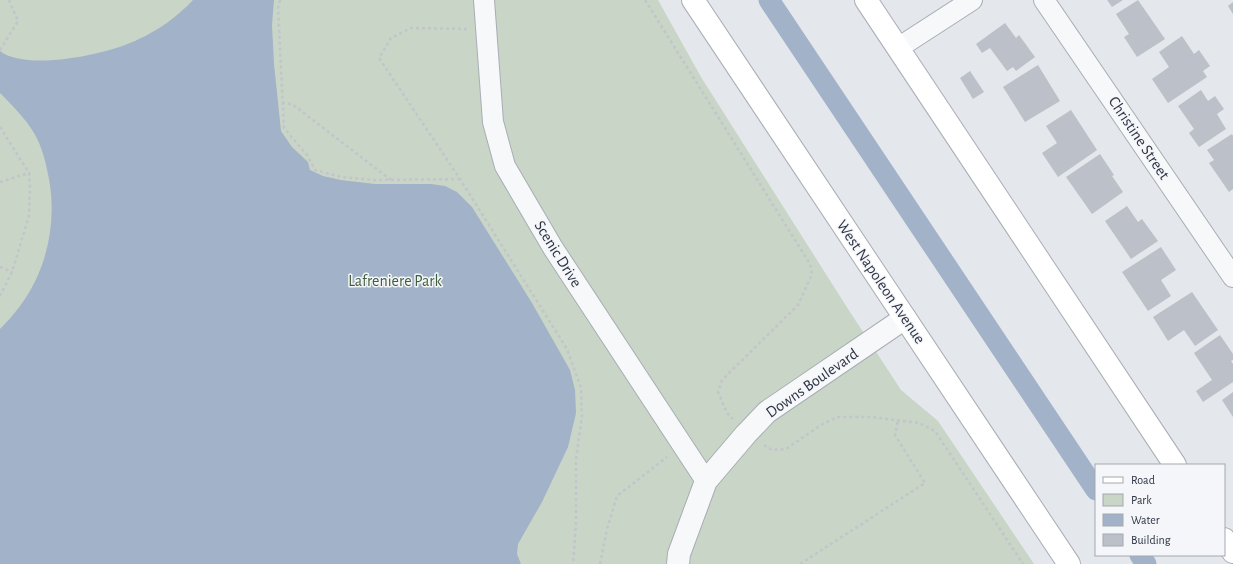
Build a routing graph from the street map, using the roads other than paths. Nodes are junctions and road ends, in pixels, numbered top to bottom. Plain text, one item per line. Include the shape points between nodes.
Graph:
1 (484, 0) edge
2 (693, 0) edge
3 (866, 0) edge
4 (972, 0) edge
5 (1044, 0) edge
6 (898, 48) junction
7 (1233, 277) edge
8 (905, 318) junction
9 (1174, 464) edge
10 (706, 481) junction
11 (1225, 540) edge
12 (1233, 552) edge
13 (678, 564) edge
14 (1069, 564) edge

1 - 10 street, Scenic Drive via 494,122 505,166 553,248
2 - 8 main road, West Napoleon Avenue
3 - 6 main road
4 - 6 street
5 - 7 street, Christine Street
6 - 9 main road
8 - 10 street, Downs Boulevard via 767,412
8 - 14 main road, West Napoleon Avenue
10 - 13 street, Downs Boulevard via 679,554
11 - 12 main road

